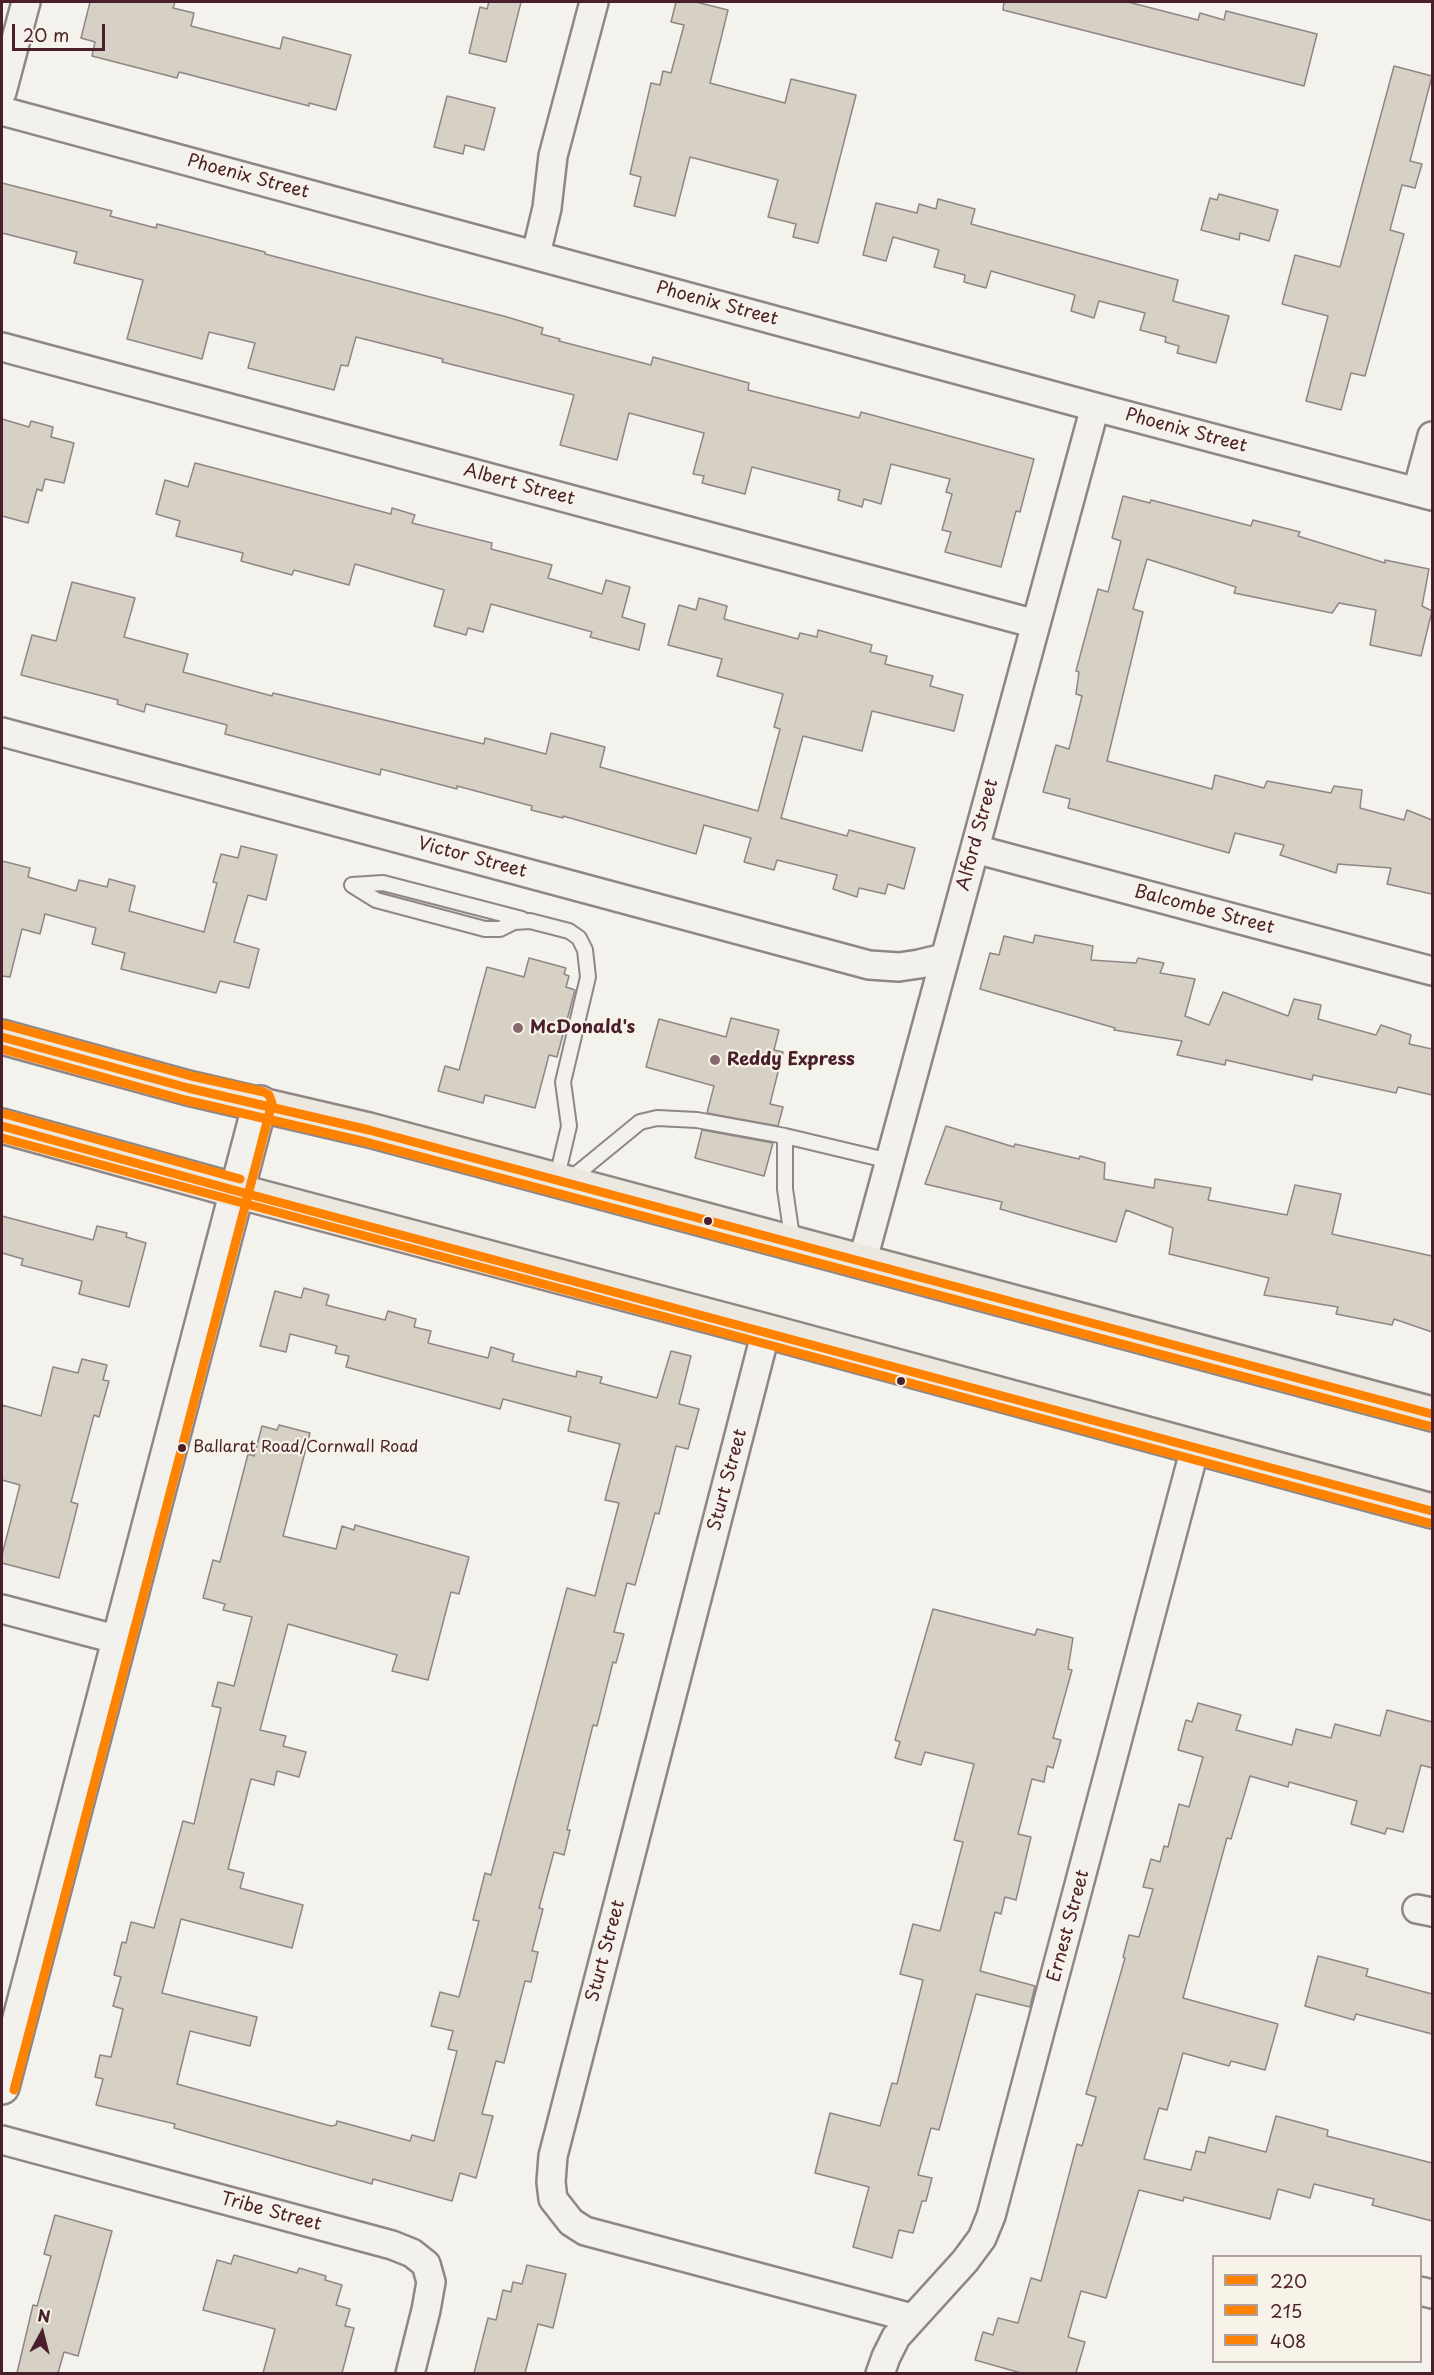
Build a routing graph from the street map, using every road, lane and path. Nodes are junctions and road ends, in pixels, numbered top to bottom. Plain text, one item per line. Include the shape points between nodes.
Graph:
1 (26, 2) edge
2 (594, 2) edge
3 (2, 92) edge
4 (2, 111) edge
5 (526, 252) junction
6 (2, 347) edge
7 (1095, 407) junction
8 (1432, 436) edge
9 (1425, 493) edge
10 (1036, 624) junction
11 (2, 732) edge
12 (975, 849) junction
13 (530, 921) junction
14 (944, 958) junction
15 (1432, 971) edge
16 (2, 1037) edge
17 (260, 1103) junction
18 (2, 1126) edge
19 (785, 1136) junction
20 (890, 1161) junction
21 (560, 1183) junction
22 (237, 1191) junction
23 (793, 1244) junction
24 (862, 1263) junction
25 (766, 1331) junction
26 (1432, 1414) edge
27 (1195, 1448) junction
28 (1432, 1510) edge
29 (2, 1609) edge
30 (119, 1640) junction
31 (2, 2087) edge
32 (2, 2140) edge
33 (912, 2318) junction
34 (410, 2373) edge
35 (880, 2373) edge

1 - 3 street
2 - 5 street via 553,156 547,208
4 - 5 street, Phoenix Street
5 - 7 street, Phoenix Street
6 - 10 street, Albert Street
7 - 9 street, Phoenix Street
7 - 10 street, Alford Street
8 - 9 street
10 - 12 street, Alford Street
11 - 14 street, Victor Street via 869,965 899,967
12 - 14 street, Alford Street
12 - 15 street, Balcombe Street
13 - 13 lane via 485,929 376,900 352,885 383,883
13 - 21 lane via 569,931 579,938 585,950 588,977 563,1082 569,1126
14 - 20 street, Alford Street
16 - 17 highway via 188,1088
17 - 21 highway
17 - 22 street
18 - 22 highway
19 - 20 lane
19 - 21 lane via 697,1120 647,1119
19 - 23 lane via 785,1189
20 - 24 street, Alford Street
21 - 23 highway
22 - 25 highway
22 - 30 street
23 - 24 highway
24 - 26 highway
25 - 27 highway
25 - 33 street, Sturt Street via 553,2156 553,2199 571,2222 585,2231
27 - 28 highway
27 - 33 street, Ernest Street via 991,2216 982,2238 965,2261
29 - 30 street
30 - 31 street
32 - 34 street, Tribe Street via 412,2253 426,2264 431,2282
33 - 35 street, Ernest Street via 896,2337

